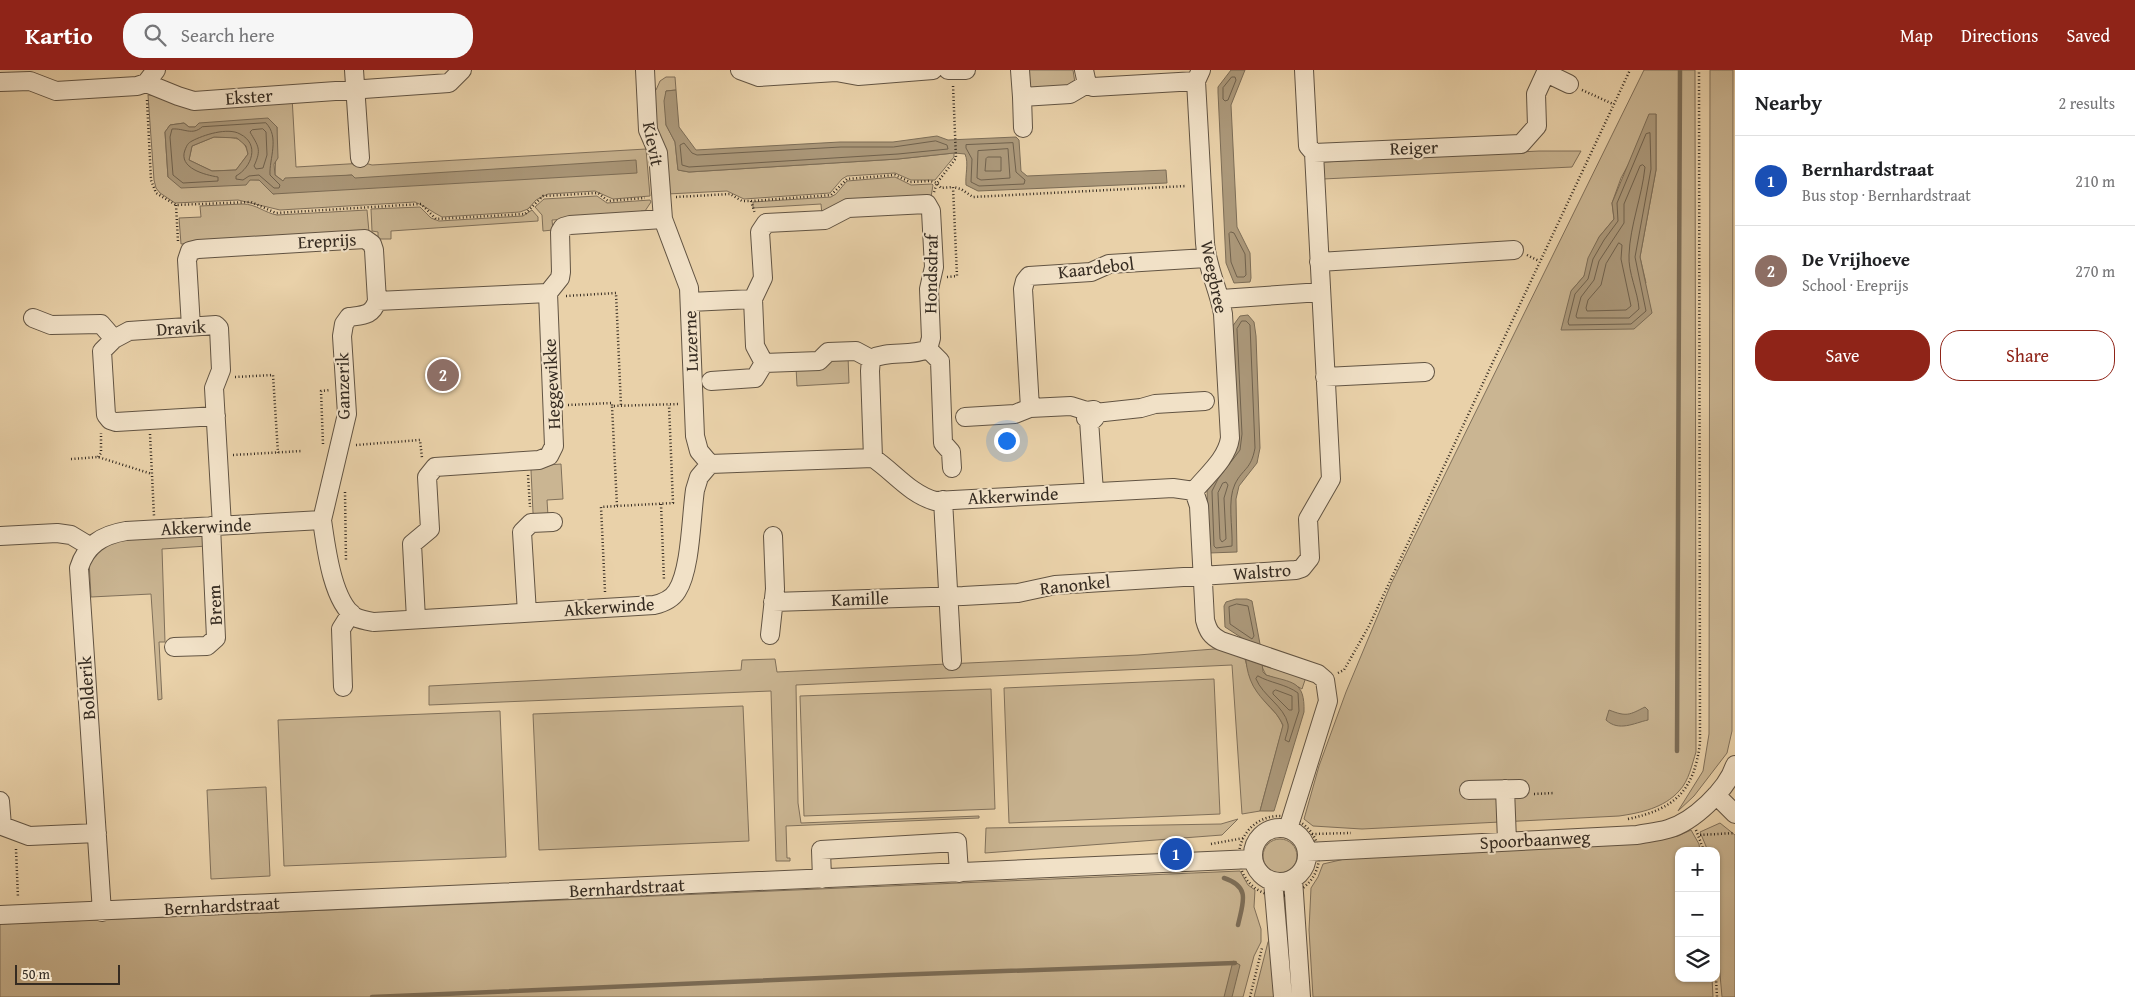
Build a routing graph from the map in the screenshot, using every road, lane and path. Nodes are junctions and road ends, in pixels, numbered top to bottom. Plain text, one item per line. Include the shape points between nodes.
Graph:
1 (354, 70) edge
2 (462, 70) edge
3 (646, 70) edge
4 (740, 70) edge
5 (933, 70) edge
6 (955, 70) edge
7 (1020, 70) edge
8 (1304, 70) edge
9 (1630, 70) edge
10 (1699, 70) edge
11 (1546, 71) edge
12 (151, 76) edge
13 (1199, 76) edge
14 (1086, 77) edge
15 (0, 82) edge
16 (1570, 84) dead end
17 (355, 90) junction
18 (1590, 94) dead end
19 (1022, 96) junction
20 (1613, 104) junction
21 (1023, 128) dead end
22 (1314, 153) junction
23 (360, 158) dead end
24 (937, 183) junction
25 (1202, 185) junction
26 (953, 187) junction
27 (660, 198) junction
28 (176, 205) junction
29 (663, 219) junction
30 (1514, 250) dead end
31 (190, 251) junction
32 (1206, 258) junction
33 (1319, 262) junction
34 (932, 278) junction
35 (1321, 292) junction
36 (548, 295) junction
37 (1220, 299) junction
38 (753, 300) junction
39 (377, 301) junction
40 (690, 302) junction
41 (33, 318) dead end
42 (191, 327) junction
43 (114, 339) junction
44 (928, 349) junction
45 (872, 359) junction
46 (764, 363) junction
47 (1425, 372) dead end
48 (1325, 377) junction
49 (218, 378) junction
50 (711, 381) dead end
51 (1205, 401) dead end
52 (669, 404) junction
53 (693, 404) junction
54 (553, 406) junction
55 (612, 406) junction
56 (621, 406) junction
57 (1030, 408) junction
58 (1090, 415) junction
59 (216, 416) junction
60 (965, 417) dead end
61 (110, 420) junction
62 (149, 420) junction
63 (340, 446) junction
64 (302, 451) dead end
65 (278, 452) junction
66 (218, 456) junction
67 (98, 457) junction
68 (71, 458) dead end
69 (873, 458) junction
70 (528, 461) junction
71 (710, 464) junction
72 (952, 468) dead end
73 (431, 472) junction
74 (152, 474) junction
75 (345, 488) dead end
76 (1194, 491) junction
77 (1094, 492) junction
78 (943, 500) junction
79 (661, 504) junction
80 (617, 506) junction
81 (322, 520) junction
82 (553, 522) dead end
83 (531, 523) junction
84 (216, 526) junction
85 (155, 530) junction
86 (0, 536) edge
87 (773, 536) dead end
88 (91, 547) junction
89 (346, 571) dead end
90 (1202, 575) junction
91 (948, 596) junction
92 (665, 602) junction
93 (773, 602) junction
94 (606, 608) junction
95 (351, 613) junction
96 (527, 613) junction
97 (416, 619) junction
98 (770, 635) dead end
99 (174, 647) dead end
100 (952, 661) dead end
101 (1325, 680) junction
102 (343, 687) dead end
103 (1735, 765) edge
104 (1469, 790) dead end
105 (1716, 796) junction
106 (1677, 800) dead end
107 (0, 802) edge
108 (1735, 814) edge
109 (1290, 824) junction
110 (12, 830) edge
111 (97, 833) junction
112 (1735, 833) edge
113 (1700, 835) dead end
114 (1244, 838) dead end
115 (1507, 841) junction
116 (1307, 852) junction
117 (1253, 860) junction
118 (959, 873) junction
119 (822, 879) junction
120 (1293, 879) junction
121 (1266, 886) junction
122 (1258, 900) dead end
123 (102, 912) junction
124 (0, 915) edge
125 (19, 915) junction
126 (1263, 943) dead end
127 (1716, 982) edge
128 (1250, 997) edge
129 (1283, 997) edge
130 (1301, 997) edge
131 (1717, 997) edge

1 - 17 street
2 - 17 street via 449,83
3 - 27 street, Kievit via 648,130 658,153
4 - 5 street via 759,77 836,72 858,76
6 - 24 path via 956,158
7 - 19 street
8 - 22 street via 1308,146
9 - 20 path
10 - 106 path via 1700,743 1698,760 1690,780
11 - 16 street, Reiger
11 - 22 street, Reiger via 1536,94 1537,126 1521,144
12 - 15 street via 137,86 56,91 30,80
12 - 17 street, Ekster via 178,96 194,101
12 - 28 path via 151,180 156,193
13 - 14 street via 1102,87 1093,86
13 - 25 street, Weegbree
14 - 19 street via 1070,94
17 - 23 street
18 - 20 path
19 - 21 street
20 - 101 path via 1368,626 1344,670
22 - 33 street, Walstro
24 - 26 path via 941,188
24 - 27 path via 910,182 895,175 846,179 831,195 751,201 742,201 730,194
25 - 26 path via 973,197
25 - 32 street, Weegbree
26 - 34 path via 957,276
27 - 28 path via 608,201 598,193 543,196 525,214 436,219 421,204 276,213 251,202
27 - 29 street, Kievit
28 - 31 path via 178,243
29 - 36 street via 564,227 559,240 560,278
29 - 40 street, Luzerne via 689,288
30 - 33 street
31 - 39 street, Ereprijs via 365,239 374,250
31 - 42 street via 187,260
32 - 37 street, Weegbree
32 - 57 street, Kaardebol via 1109,264 1091,272 1030,276 1023,289
33 - 35 street, Walstro
34 - 38 street, Hondsdraf via 932,220 927,204 848,208 825,220 766,223 760,232 763,278
34 - 44 street, Hondsdraf
35 - 37 street
35 - 48 street, Walstro
36 - 39 street
36 - 54 street, Heggewikke
36 - 56 path via 616,293
37 - 76 street, Weegbree via 1230,438 1228,448
38 - 40 street
38 - 46 street, Hondsdraf via 755,346
39 - 63 street, Ganzerik via 374,309 365,315 349,317 344,324 347,414
40 - 53 street, Luzerne
41 - 43 street via 51,325 101,324
42 - 43 street, Dravik via 128,331
42 - 49 street, Dravik via 216,325 219,328 221,370
43 - 61 street via 102,351 106,415
44 - 45 street via 919,353 878,355
44 - 72 street via 940,361 943,443 951,452
45 - 46 street via 856,351 828,352 819,361
45 - 69 street
46 - 50 street via 755,378
47 - 48 street
48 - 90 street, Walstro via 1330,480 1308,519 1310,558 1296,570
49 - 59 street, Dravik via 214,388
49 - 65 path via 274,375
51 - 58 street via 1156,404
52 - 53 path
52 - 56 path
52 - 79 path via 674,504
53 - 71 street, Luzerne via 699,451
54 - 55 path via 612,403
54 - 70 street, Heggewikke via 554,446 549,456
55 - 56 path
55 - 80 path
57 - 58 street via 1071,406
57 - 60 street via 1015,414
58 - 77 street
59 - 62 street
59 - 66 street, Dravik
61 - 62 street
61 - 67 path via 100,433 101,454
62 - 74 path
63 - 73 path via 420,440 422,464
63 - 81 street, Ganzerik
64 - 65 path
65 - 66 path
66 - 84 street, Dravik
67 - 68 path
67 - 74 path
69 - 71 street
69 - 78 street, Akkerwinde via 919,495 934,501
70 - 73 street, Heggewikke via 435,467
70 - 83 path
71 - 92 street, Akkerwinde via 699,477 695,490 684,576 676,593
73 - 97 street via 427,477 430,529 412,544
74 - 85 path
75 - 89 path
76 - 77 street, Akkerwinde via 1173,488
76 - 90 street via 1198,506
77 - 78 street, Akkerwinde
78 - 91 street
79 - 80 path
79 - 92 path
80 - 94 path via 601,507
81 - 84 street, Akkerwinde
81 - 95 street via 326,549 340,599
82 - 83 street
83 - 96 street via 522,532
84 - 85 street, Akkerwinde
84 - 99 street, Brem via 216,638 207,646
85 - 88 street, Akkerwinde via 112,533
86 - 88 street via 57,533 71,536
87 - 93 street
88 - 111 street, Bolderik via 83,554 79,568
90 - 91 street, Ranonkel via 1055,585 1018,593
90 - 101 street via 1204,620 1214,637 1318,674
91 - 93 street, Kamille
91 - 100 street
92 - 94 street, Akkerwinde
93 - 98 street
94 - 96 street, Akkerwinde
95 - 97 street, Akkerwinde via 374,622
95 - 102 street via 341,629
96 - 97 street, Akkerwinde
101 - 109 street via 1328,701
103 - 105 street, Spoorbaanweg
104 - 115 street via 1512,789
105 - 108 street
105 - 115 street, Spoorbaanweg via 1689,819 1669,829 1637,835
107 - 110 street
109 - 114 path via 1273,817 1263,820
109 - 116 street
109 - 117 street via 1260,836 1255,843
110 - 111 street
110 - 125 path
111 - 123 street, Bolderik
112 - 113 path
115 - 116 street, Spoorbaanweg
116 - 120 street via 1302,870
117 - 118 street, Bernhardstraat
117 - 121 street
118 - 119 street, Bernhardstraat
118 - 119 street via 957,842 821,850
119 - 123 street, Bernhardstraat
120 - 121 street
120 - 130 street
121 - 122 path
121 - 129 street
123 - 125 street, Bernhardstraat
124 - 125 street, Bernhardstraat
126 - 128 path
127 - 131 path

